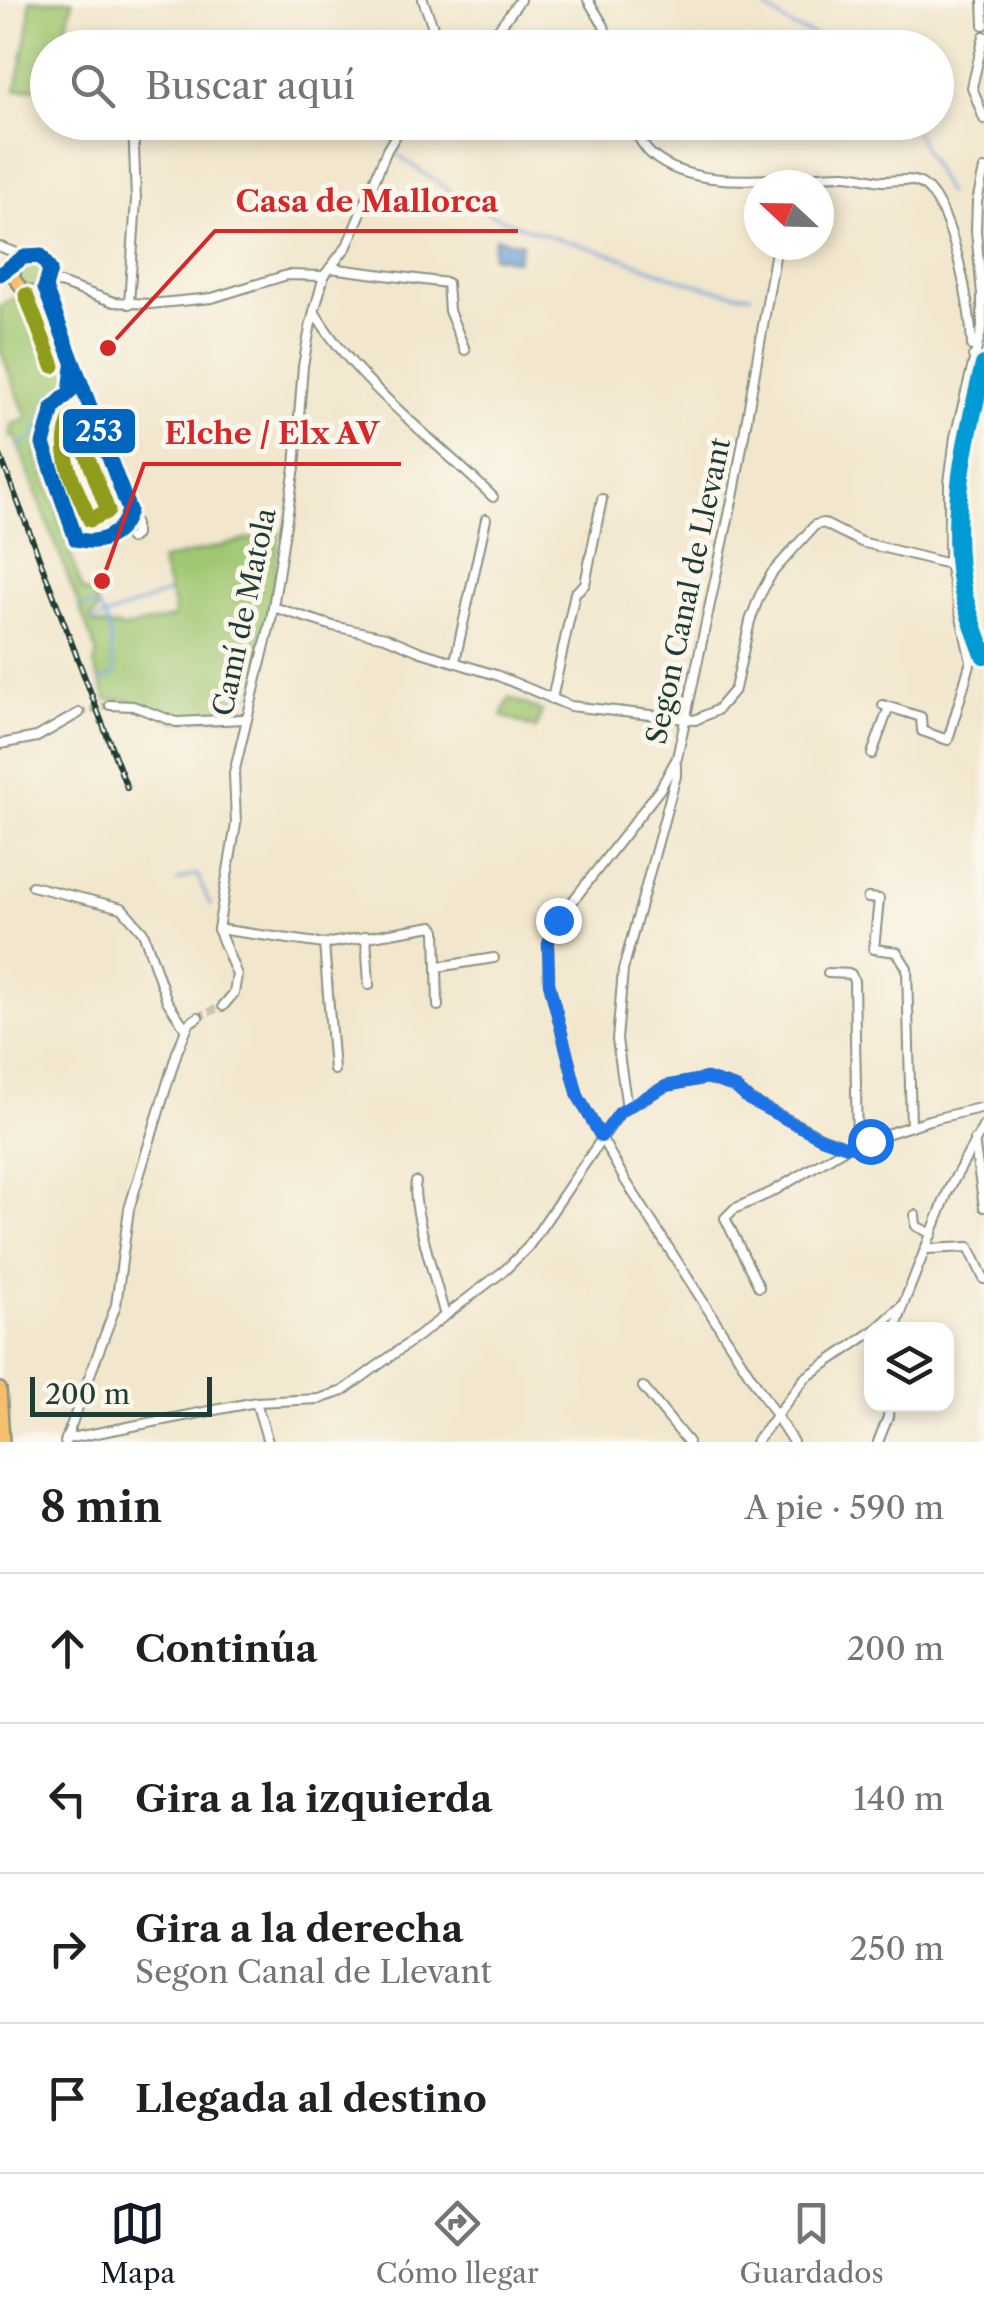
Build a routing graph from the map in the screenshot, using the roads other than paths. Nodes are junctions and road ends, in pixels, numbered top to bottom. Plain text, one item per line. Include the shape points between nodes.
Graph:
1 (423, 0) edge
2 (520, 0) edge
3 (588, 0) edge
4 (983, 0) edge
5 (984, 25) edge
6 (434, 30) edge
7 (498, 30) edge
8 (605, 30) edge
9 (984, 36) edge
10 (984, 119) edge
11 (134, 140) edge
12 (394, 140) edge
13 (641, 140) edge
14 (984, 169) edge
15 (744, 177) edge
16 (834, 177) edge
17 (0, 250) edge
18 (21, 260) junction
19 (775, 260) edge
20 (982, 265) edge
21 (330, 268) junction
22 (51, 270) junction
23 (0, 275) edge
24 (324, 276) junction
25 (14, 278) junction
26 (67, 286) junction
27 (43, 288) junction
28 (129, 304) junction
29 (314, 312) junction
30 (465, 350) dead end
31 (973, 356) junction
32 (984, 372) edge
33 (493, 497) dead end
34 (602, 498) dead end
35 (486, 519) dead end
36 (130, 539) dead end
37 (950, 564) junction
38 (273, 606) junction
39 (455, 661) junction
40 (552, 699) junction
41 (110, 705) tunnel mouth
42 (79, 712) tunnel mouth
43 (245, 720) junction
44 (686, 720) junction
45 (0, 744) edge
46 (872, 754) dead end
47 (676, 761) junction
48 (32, 886) dead end
49 (868, 898) dead end
50 (218, 929) junction
51 (366, 936) junction
52 (324, 944) junction
53 (494, 958) dead end
54 (437, 967) junction
55 (828, 973) dead end
56 (370, 985) dead end
57 (222, 1006) dead end
58 (438, 1006) dead end
59 (198, 1017) tunnel mouth
60 (186, 1029) junction
61 (334, 1070) dead end
62 (984, 1107) edge
63 (627, 1108) junction
64 (984, 1125) edge
65 (911, 1126) junction
66 (601, 1137) junction
67 (974, 1140) junction
68 (852, 1146) junction
69 (416, 1182) dead end
70 (984, 1207) edge
71 (914, 1215) dead end
72 (932, 1234) junction
73 (927, 1249) junction
74 (984, 1278) edge
75 (759, 1287) dead end
76 (903, 1305) junction
77 (445, 1316) junction
78 (883, 1322) edge
79 (898, 1322) edge
80 (864, 1337) edge
81 (643, 1387) dead end
82 (0, 1389) edge
83 (256, 1402) junction
84 (888, 1412) edge
85 (775, 1413) junction
86 (65, 1440) edge
87 (3, 1442) edge
88 (268, 1442) edge
89 (688, 1442) edge
90 (756, 1442) edge
91 (793, 1442) edge
92 (878, 1442) edge

1 - 6 street
2 - 7 street
3 - 8 street
4 - 5 street
9 - 10 street via 972,87
11 - 28 street
12 - 21 street, Camí de Matola via 347,246
13 - 15 street via 664,164 700,178
14 - 20 street via 977,202
16 - 31 street via 910,179 929,190 968,297
17 - 18 street
18 - 22 main road via 43,258
18 - 23 main road
18 - 25 main road
19 - 44 street, Segon Canal de Llevant
20 - 31 street via 982,328
21 - 24 street, Camí de Matola
21 - 30 street via 446,283
22 - 26 street
22 - 27 main road
23 - 25 main road
24 - 28 street via 287,276 212,298
24 - 29 street, Camí de Matola
25 - 27 main road via 22,290
26 - 27 street
26 - 28 street
27 - 36 street via 135,525
29 - 33 street via 345,353
29 - 38 street, Camí de Matola
31 - 32 street
31 - 37 street via 949,483
34 - 40 street
35 - 39 street
37 - 44 street via 815,525 759,597 735,689 717,710
37 - 46 street via 972,661 948,740 922,731 922,717 886,706
38 - 39 street
38 - 43 street, Camí de Matola
39 - 40 street
40 - 44 street
41 - 43 street via 176,722
42 - 45 street via 37,737
43 - 50 street, Camí de Matola
44 - 47 street, Segon Canal de Llevant
47 - 63 street via 623,970 618,1040
47 - 66 street, Segon Canal de Llevant via 558,920 548,944 549,983 578,1096
48 - 60 street via 122,908 143,932 167,1001
49 - 65 street via 879,900 874,949 897,952 906,968
50 - 52 street
50 - 57 street via 237,974 232,998
51 - 52 street
51 - 54 street via 433,926
51 - 56 street
52 - 61 street
53 - 54 street
54 - 58 street
55 - 68 street via 851,974 854,981
59 - 60 street
60 - 86 street via 129,1209 116,1304
62 - 65 street
63 - 66 street
63 - 68 street via 666,1086 707,1078 735,1087 821,1138
64 - 67 street
65 - 68 street
66 - 77 street via 528,1247
66 - 85 street, Segon Canal de Llevant
67 - 70 street
67 - 72 street
68 - 75 street via 725,1218
69 - 77 street via 418,1215
71 - 72 street via 916,1226
72 - 73 street
73 - 74 street via 969,1246
73 - 76 street
76 - 78 street
76 - 79 street
77 - 83 street via 343,1391
80 - 85 street via 805,1378
81 - 89 street
82 - 87 highway
83 - 86 street
83 - 88 street
84 - 92 street
85 - 90 street
85 - 91 street, Segon Canal de Llevant

